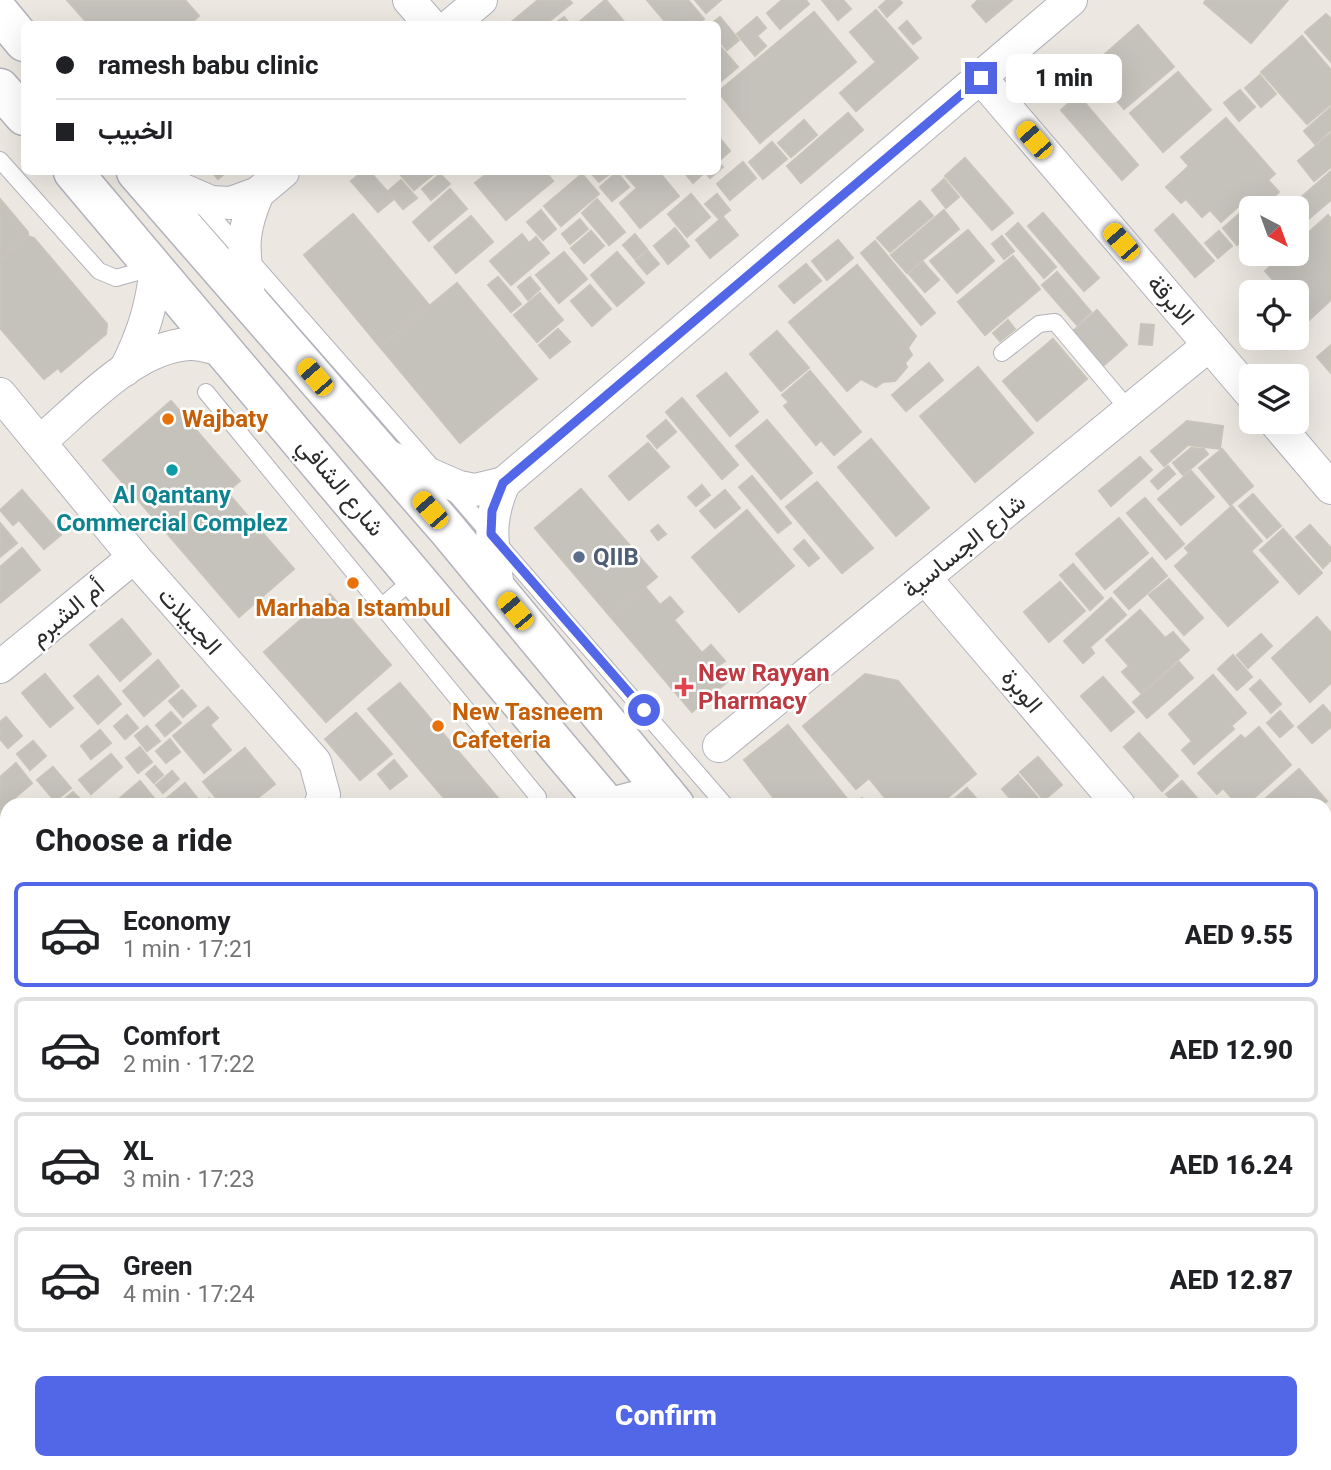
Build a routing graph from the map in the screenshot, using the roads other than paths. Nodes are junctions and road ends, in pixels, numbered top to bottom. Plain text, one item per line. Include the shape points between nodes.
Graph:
1 (409, 0) edge
2 (481, 0) edge
3 (1071, 0) edge
4 (0, 13) edge
5 (427, 21) edge
6 (456, 21) edge
7 (21, 38) edge
8 (981, 78) junction
9 (0, 88) edge
10 (21, 112) edge
11 (0, 160) edge
12 (75, 175) edge
13 (139, 175) edge
14 (148, 175) edge
15 (280, 175) edge
16 (258, 193) junction
17 (195, 198) junction
18 (242, 249) junction
19 (156, 267) junction
20 (249, 302) junction
21 (1209, 345) junction
22 (227, 351) junction
23 (1002, 353) dead end
24 (124, 371) junction
25 (1239, 380) edge
26 (206, 392) dead end
27 (0, 394) edge
28 (1129, 410) junction
29 (1285, 434) edge
30 (41, 441) junction
31 (381, 453) junction
32 (442, 479) junction
33 (503, 483) junction
34 (1331, 488) edge
35 (491, 534) junction
36 (134, 556) junction
37 (416, 577) junction
38 (925, 578) junction
39 (498, 591) junction
40 (382, 606) junction
41 (0, 667) edge
42 (719, 746) dead end
43 (675, 789) edge
44 (538, 797) dead end
45 (323, 798) edge
46 (601, 798) edge
47 (644, 798) edge
48 (703, 798) edge
49 (1113, 798) edge

1 - 5 street
2 - 6 street
3 - 8 street
4 - 7 main road
8 - 21 street, الابرقة
8 - 33 street
9 - 10 main road
11 - 19 lane via 99,271 116,278
12 - 19 main road, شارع الشافي
13 - 20 main road
14 - 17 street
15 - 16 street
16 - 17 street via 231,203
16 - 18 street via 245,224
17 - 18 lane
18 - 20 street
18 - 32 lane
19 - 22 main road, شارع الشافي
19 - 24 street via 153,303
20 - 31 main road
21 - 25 street, الابرقة
21 - 28 street, شارع الجساسية
22 - 24 street via 191,344 167,348
22 - 37 main road, شارع الشافي
23 - 28 lane via 1039,324 1055,322
24 - 30 street
26 - 40 lane
27 - 30 street, الجبيلات
28 - 38 street, شارع الجساسية
29 - 34 street
30 - 36 street, الجبيلات
31 - 32 street
31 - 39 main road
32 - 33 street via 475,490
32 - 35 lane
33 - 35 street via 492,511
35 - 39 street
35 - 43 lane
36 - 41 street, أم الشبرم
36 - 45 street, الجبيلات via 315,762
37 - 40 lane
37 - 46 main road, شارع الشافي
38 - 42 street, شارع الجساسية
38 - 49 street, الوبرة
39 - 43 main road
40 - 44 lane
43 - 47 main road
43 - 48 lane

